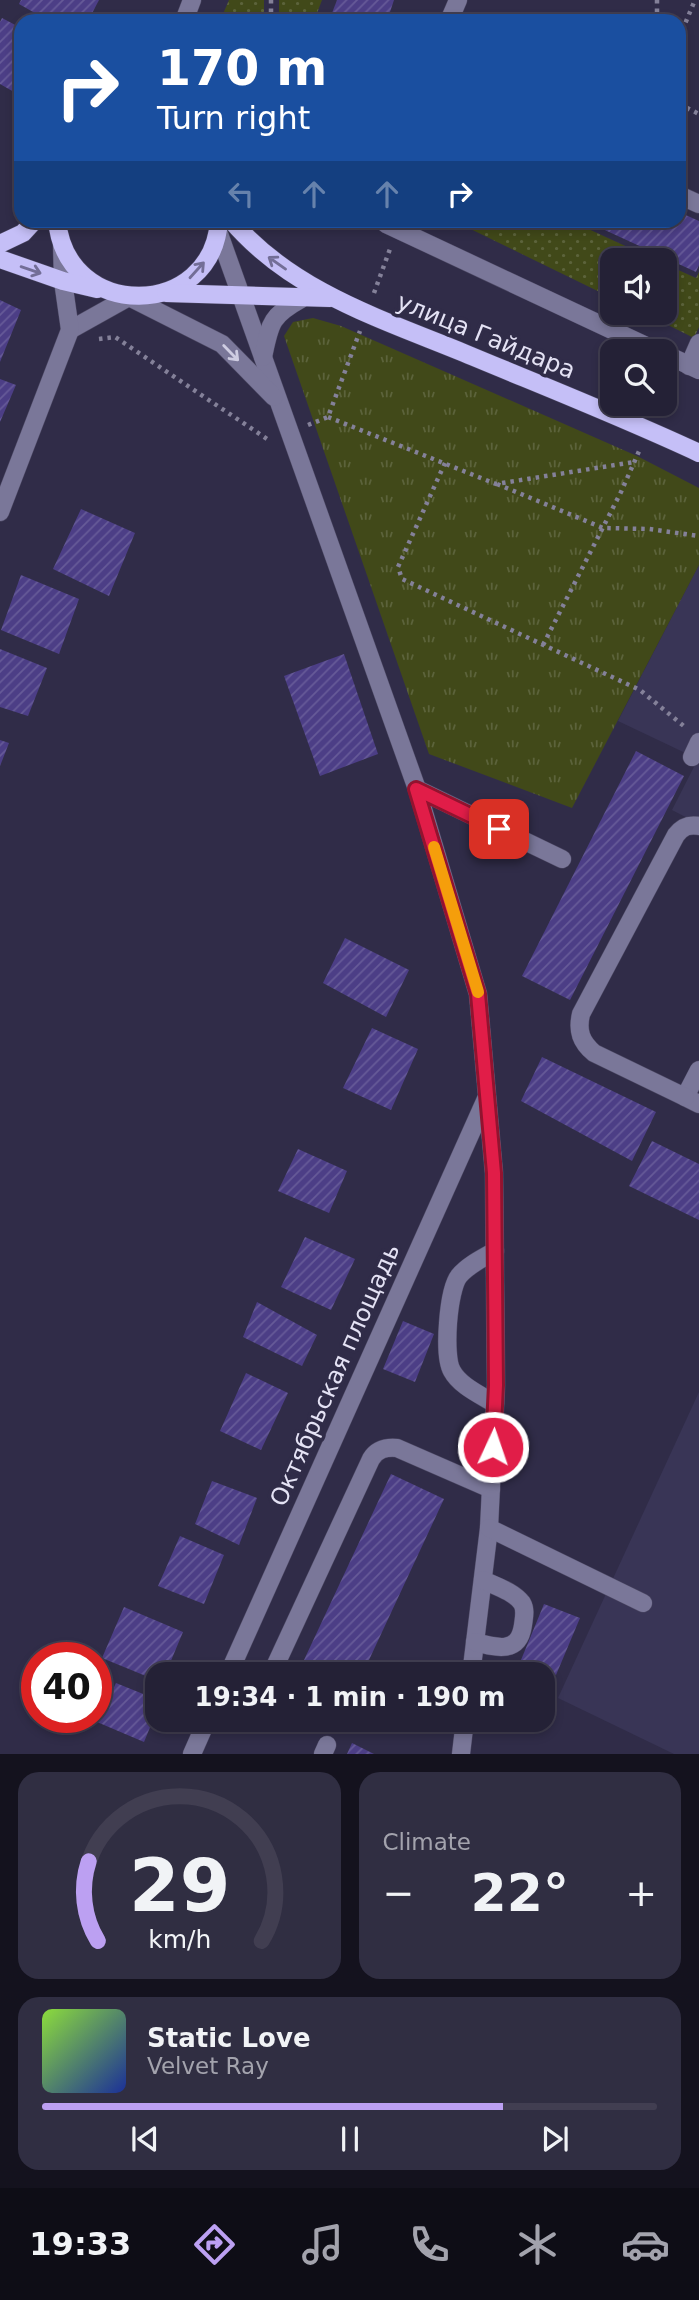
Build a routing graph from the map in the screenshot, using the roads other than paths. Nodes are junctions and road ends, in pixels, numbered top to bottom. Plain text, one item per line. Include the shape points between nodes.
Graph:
1 (28, 228) edge
2 (59, 228) edge
3 (220, 228) edge
4 (223, 228) edge
5 (229, 228) edge
6 (397, 228) edge
7 (0, 244) edge
8 (62, 245) junction
9 (0, 258) edge
10 (63, 281) junction
11 (107, 291) junction
12 (163, 293) junction
13 (241, 296) junction
14 (129, 297) junction
15 (330, 298) junction
16 (301, 299) junction
17 (70, 330) junction
18 (632, 339) edge
19 (699, 344) edge
20 (263, 357) junction
21 (677, 360) edge
22 (694, 368) edge
23 (279, 402) junction
24 (699, 453) edge
25 (0, 512) edge
26 (416, 789) junction
27 (699, 826) edge
28 (562, 859) dead end
29 (699, 1070) edge
30 (487, 1096) junction
31 (692, 1100) edge
32 (495, 1251) junction
33 (495, 1404) junction
34 (491, 1489) junction
35 (489, 1528) junction
36 (483, 1580) junction
37 (643, 1603) dead end
38 (475, 1642) junction
39 (234, 1662) edge
40 (277, 1662) edge
41 (473, 1662) edge
42 (202, 1732) edge
43 (464, 1732) edge
44 (192, 1754) edge
45 (461, 1754) edge

1 - 7 main road
2 - 8 main road
12 -> 3 main road via 199,270
4 - 13 street
15 -> 5 main road, улица Гайдара
6 - 18 street
8 - 10 street
8 - 11 main road via 79,271
9 -> 10 main road
10 - 11 main road
10 - 17 street
11 - 14 main road
12 - 13 main road, улица Гайдара
12 - 14 main road
13 - 16 main road, улица Гайдара
13 - 20 street
14 - 17 street
14 -> 23 street via 222,344
15 - 16 main road, улица Гайдара
15 - 24 main road, улица Гайдара
16 - 20 street via 274,318
17 - 25 street
19 - 22 street
20 - 23 street
21 - 22 street
23 - 26 street
26 - 28 street
26 - 30 street via 478,994
27 - 31 street via 687,826 676,835 579,1024 584,1045 594,1053
29 - 31 street
30 - 32 street
30 - 39 street, Октябрьская площадь
32 - 33 street
32 - 33 street via 466,1269 455,1283 447,1354 456,1377
33 - 34 street
34 - 35 street
34 - 40 street via 397,1448 378,1451
35 - 36 street
35 - 37 street
36 - 38 street
36 - 38 street via 519,1600 525,1609 522,1634 512,1645
38 - 41 street
42 - 44 street
43 - 45 street

